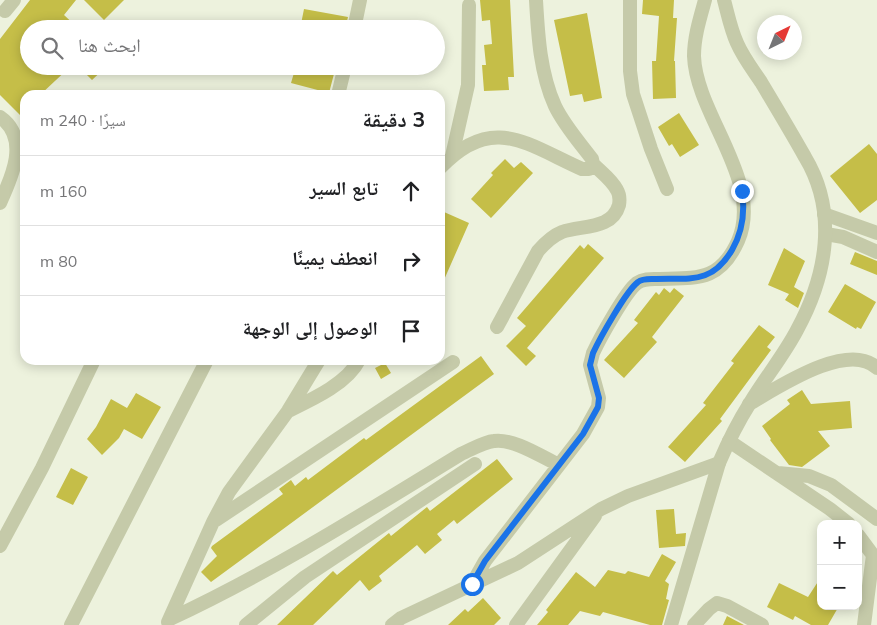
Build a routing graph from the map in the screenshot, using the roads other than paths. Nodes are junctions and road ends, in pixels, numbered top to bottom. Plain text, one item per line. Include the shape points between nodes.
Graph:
1 (14, 0) edge
2 (360, 0) edge
3 (536, 0) edge
4 (630, 0) edge
5 (705, 0) edge
6 (724, 0) edge
7 (469, 4) dead end
8 (5, 11) dead end
9 (356, 20) edge
10 (343, 75) edge
11 (339, 90) edge
12 (0, 117) edge
13 (452, 156) junction
14 (445, 163) edge
15 (593, 164) junction
16 (667, 189) dead end
17 (0, 203) edge
18 (824, 214) junction
19 (877, 233) edge
20 (826, 234) junction
21 (877, 252) edge
22 (497, 327) dead end
23 (453, 362) dead end
24 (92, 365) edge
25 (203, 365) edge
26 (315, 365) edge
27 (356, 365) edge
28 (877, 368) edge
29 (749, 404) junction
30 (288, 411) junction
31 (729, 440) junction
32 (719, 463) junction
33 (475, 464) dead end
34 (559, 466) junction
35 (777, 473) junction
36 (601, 509) junction
37 (877, 519) edge
38 (843, 520) edge
39 (213, 522) junction
40 (862, 541) edge
41 (0, 546) edge
42 (875, 560) edge
43 (472, 584) junction
44 (168, 622) edge
45 (397, 623) edge
46 (71, 625) edge
47 (246, 625) edge
48 (516, 625) edge
49 (671, 625) edge
50 (694, 625) edge
51 (762, 625) edge
52 (864, 625) edge

1 - 8 street
2 - 9 street
3 - 15 street via 539,46 555,106
4 - 16 street via 633,94
5 - 34 street via 696,32 694,56 700,85 742,191 744,215 738,240 721,266 709,275 643,280 631,288 593,353 590,365 599,398 596,414
6 - 18 street via 738,45 815,176
7 - 13 street via 468,85
10 - 11 street
12 - 17 street via 12,130 17,157
13 - 14 street
13 - 15 street via 468,145 496,136 521,141 582,169
15 - 22 street via 618,191 620,201 616,212 604,222 562,233 544,244
18 - 19 street
18 - 20 street
20 - 21 street via 843,237
20 - 29 street via 818,282 810,304 797,331
23 - 39 street
24 - 41 street
25 - 46 street
26 - 30 street
27 - 30 street via 324,394
28 - 29 street via 845,359 827,364
29 - 31 street
30 - 39 street via 230,492
31 - 32 street
31 - 35 street
32 - 36 street
32 - 49 street
33 - 47 street via 305,577
34 - 43 street via 485,561
34 - 44 street via 512,443 485,443 461,454 319,541
35 - 37 street via 809,476 831,485
35 - 38 street
36 - 43 street via 518,563
36 - 48 street
39 - 44 street
40 - 42 street
42 - 52 street
43 - 45 street
50 - 51 street via 717,604

